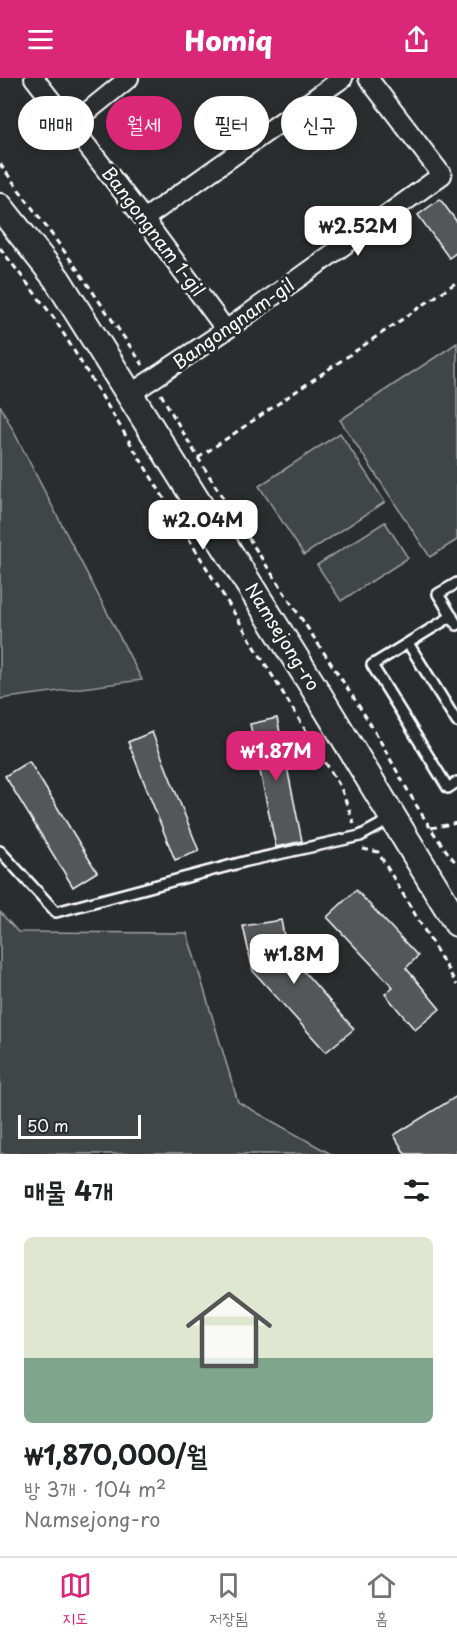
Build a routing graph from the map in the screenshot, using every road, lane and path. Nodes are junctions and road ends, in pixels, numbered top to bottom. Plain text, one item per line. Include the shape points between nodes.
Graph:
1 (33, 78) edge
2 (129, 78) edge
3 (343, 78) edge
4 (368, 78) edge
5 (48, 96) edge
6 (94, 106) edge
7 (90, 150) edge
8 (0, 164) edge
9 (0, 207) edge
10 (144, 219) junction
11 (0, 248) edge
12 (457, 282) edge
13 (226, 330) junction
14 (154, 380) junction
15 (130, 394) junction
16 (198, 458) junction
17 (457, 583) edge
18 (452, 616) junction
19 (457, 625) edge
20 (408, 643) junction
21 (457, 722) edge
22 (457, 782) edge
23 (393, 817) junction
24 (457, 824) edge
25 (431, 828) junction
26 (360, 836) junction
27 (358, 848) dead end
28 (366, 850) junction
29 (0, 851) edge
30 (457, 864) edge
31 (457, 923) edge
32 (457, 985) edge

1 - 5 street, Bangongnam 1-gil
2 - 6 street
3 - 10 street
4 - 13 street, Bangongnam-gil via 442,176
7 - 10 street, Bangongnam 1-gil
8 - 14 path
9 - 15 street, Namsejong-ro via 57,279
10 - 13 street, Bangongnam 1-gil
11 - 26 path via 54,318 161,490 341,788
12 - 16 path
13 - 14 street, Bangongnam-gil
14 - 15 street, Bangongnam-gil
14 - 16 path
15 - 23 street, Namsejong-ro
16 - 25 path via 367,719
17 - 18 lane via 438,594
18 - 19 lane
18 - 20 lane
20 - 21 lane
20 - 22 lane via 372,665 448,788
23 - 26 lane
23 - 31 street, Namsejong-ro
24 - 25 path
25 - 30 path
26 - 28 path
26 - 29 lane via 247,861 56,912
27 - 28 path
28 - 32 path via 378,852

